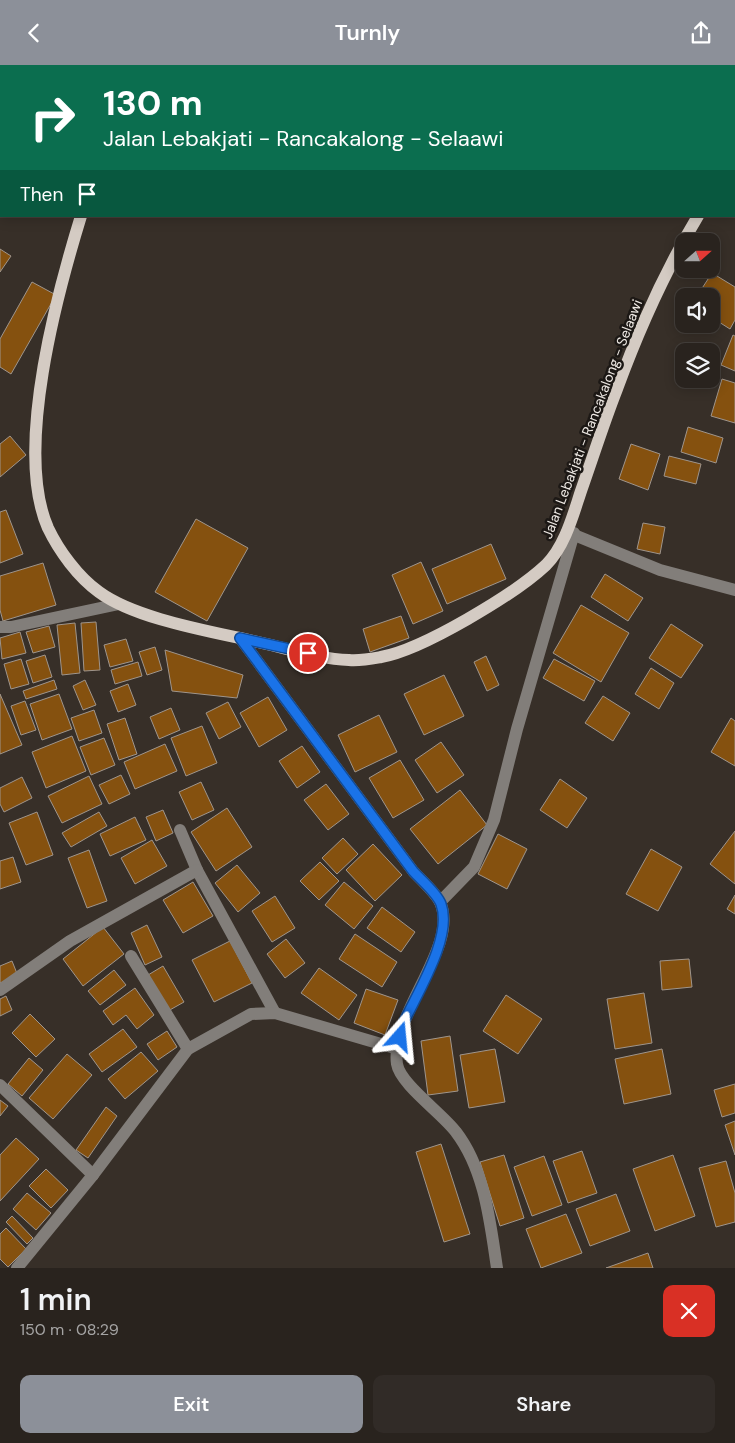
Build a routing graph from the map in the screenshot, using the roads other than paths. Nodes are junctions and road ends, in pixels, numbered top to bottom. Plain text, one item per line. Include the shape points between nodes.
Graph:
1 (81, 217) edge
2 (697, 217) edge
3 (570, 532) junction
4 (735, 590) edge
5 (118, 604) junction
6 (0, 627) edge
7 (240, 638) junction
8 (180, 830) dead end
9 (197, 870) junction
10 (440, 902) junction
11 (131, 956) dead end
12 (0, 990) edge
13 (275, 1013) junction
14 (188, 1049) junction
15 (398, 1049) junction
16 (0, 1085) edge
17 (93, 1175) junction
18 (17, 1268) edge
19 (497, 1268) edge

1 - 5 main road, Jalan Lebakjati - Rancakalong - Selaawi via 65,268 46,353 36,467 40,502 48,528 80,575 98,592
2 - 3 main road, Jalan Lebakjati - Rancakalong - Selaawi via 664,276 617,388
3 - 4 street via 660,570
3 - 7 main road, Jalan Lebakjati - Rancakalong - Selaawi via 548,563 506,594 461,623 386,657 350,660 325,657
3 - 10 street via 494,820 474,867
5 - 6 street
5 - 7 main road, Jalan Lebakjati - Rancakalong - Selaawi via 147,615
7 - 10 street via 413,871
8 - 9 street
9 - 12 street via 70,941
9 - 13 street
10 - 15 street via 444,921 438,949 403,1024
11 - 14 street
13 - 14 street via 251,1014
13 - 15 street
14 - 17 street
15 - 19 street via 397,1065 403,1077 456,1132 479,1174
16 - 17 street
17 - 18 street

